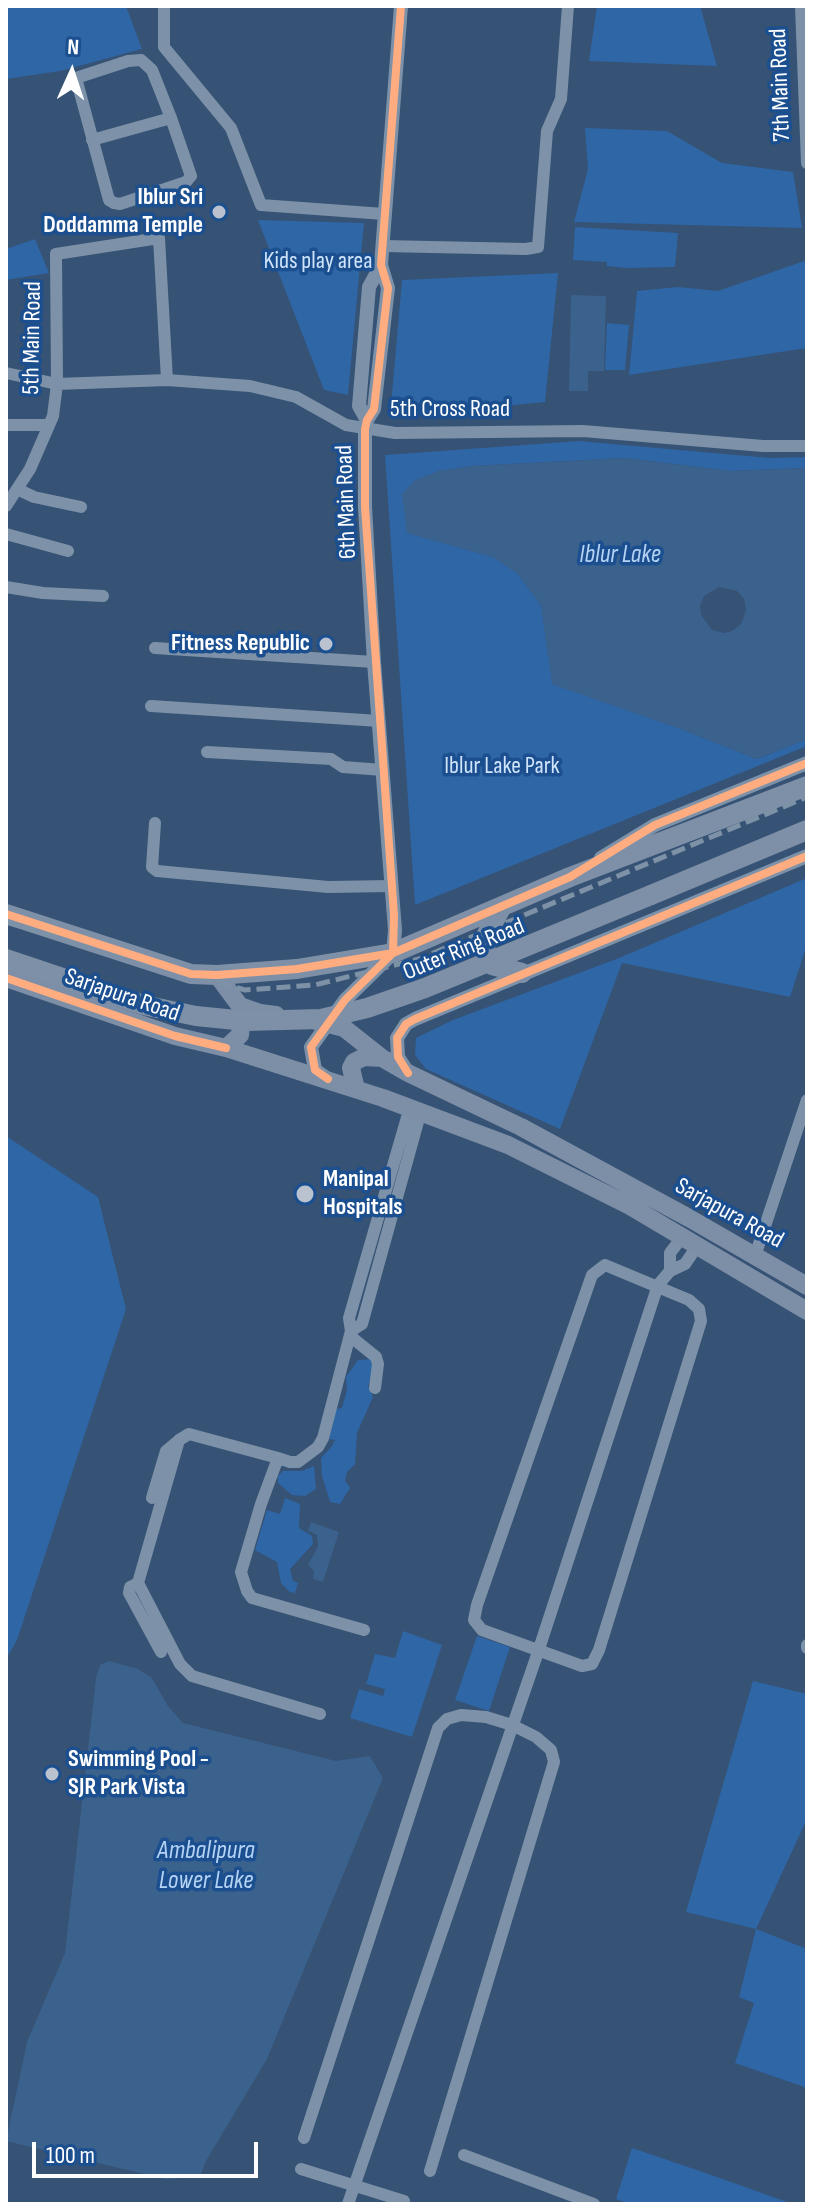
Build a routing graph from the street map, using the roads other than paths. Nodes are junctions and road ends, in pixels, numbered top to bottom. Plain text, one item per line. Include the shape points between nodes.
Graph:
1 (164, 6) edge
2 (401, 6) edge
3 (568, 6) edge
4 (803, 8) edge
5 (164, 47) junction
6 (141, 60) junction
7 (171, 118) junction
8 (92, 140) junction
9 (807, 163) edge
10 (384, 214) junction
11 (383, 246) junction
12 (6, 373) edge
13 (167, 380) junction
14 (57, 384) junction
15 (366, 424) junction
16 (6, 425) edge
17 (49, 425) junction
18 (807, 446) edge
19 (6, 480) edge
20 (19, 486) junction
21 (6, 506) edge
22 (81, 507) dead end
23 (6, 534) edge
24 (68, 551) dead end
25 (6, 587) edge
26 (103, 596) dead end
27 (155, 648) dead end
28 (374, 662) junction
29 (151, 706) dead end
30 (379, 721) junction
31 (207, 752) dead end
32 (807, 763) edge
33 (383, 770) junction
34 (807, 786) edge
35 (155, 823) dead end
36 (807, 830) edge
37 (807, 856) edge
38 (570, 877) junction
39 (392, 886) junction
40 (502, 906) junction
41 (6, 914) edge
42 (393, 953) junction
43 (6, 959) edge
44 (522, 973) junction
45 (217, 975) junction
46 (6, 978) edge
47 (240, 1006) junction
48 (328, 1023) junction
49 (226, 1048) junction
50 (382, 1058) junction
51 (408, 1073) junction
52 (328, 1079) junction
53 (356, 1089) junction
54 (807, 1100) edge
55 (416, 1109) junction
56 (690, 1240) junction
57 (755, 1256) junction
58 (658, 1285) junction
59 (807, 1286) edge
60 (807, 1311) edge
61 (351, 1334) junction
62 (375, 1388) dead end
63 (179, 1440) junction
64 (278, 1458) junction
65 (152, 1498) dead end
66 (138, 1583) junction
67 (364, 1630) dead end
68 (161, 1652) dead end
69 (538, 1652) junction
70 (320, 1714) dead end
71 (512, 1725) junction
72 (304, 2138) dead end
73 (464, 2155) dead end
74 (301, 2169) dead end
75 (430, 2171) dead end
76 (353, 2185) junction
77 (404, 2201) dead end
78 (348, 2204) edge
79 (594, 2204) edge

1 - 5 street
2 - 10 street, 6th Main Road
3 - 11 street via 561,99 547,131 538,247
4 - 9 street, 7th Main Road
5 - 6 street
5 - 10 street via 231,128 261,205
6 - 7 street via 152,70
6 - 8 street via 76,78
7 - 8 street
7 - 8 street via 190,180 120,204 109,200
10 - 11 street, 6th Main Road
11 - 15 street, 6th Main Road via 381,265 388,288 374,409
12 - 14 street, 5th Cross Road
13 - 14 street, 5th Cross Road
13 - 14 street, 5th Main Road via 159,238 56,254
13 - 15 street, 5th Cross Road via 250,386 296,397 346,425
14 - 17 street, 5th Main Road
15 - 18 street, 5th Cross Road via 395,433 583,431
15 - 28 street, 6th Main Road
16 - 17 street
17 - 20 street, 5th Main Road
19 - 20 street
20 - 21 street, 5th Main Road
20 - 22 street via 34,497
23 - 24 street
25 - 26 street
27 - 28 street
28 - 30 street, 6th Main Road
29 - 30 street
30 - 33 street, 6th Main Road
31 - 33 street via 331,759 343,767
32 - 38 street via 655,825
33 - 39 street, 6th Main Road
34 - 38 highway, Outer Ring Road
35 - 39 street via 152,867 157,871 328,887
36 - 43 highway, Outer Ring Road, bridge via 425,988 321,1019 196,1016 143,1005
37 - 44 street
38 - 40 highway, Outer Ring Road
39 - 42 street, 6th Main Road
40 - 42 highway, Outer Ring Road
40 - 44 highway via 486,936 485,956 492,965
41 - 45 highway, Outer Ring Road via 178,970
42 - 45 highway, Outer Ring Road
42 - 48 street
44 - 51 street via 406,1024 396,1046
45 - 47 main road
46 - 49 main road, Sarjapura Road via 175,1036
47 - 48 main road, Sarjapura Road
47 - 49 main road via 240,1035
48 - 50 main road, Sarjapura Road via 344,1028
48 - 52 street via 311,1047 311,1060
49 - 52 main road, Sarjapura Road
50 - 51 main road, Sarjapura Road
50 - 53 main road via 357,1058 351,1068
51 - 57 main road, Sarjapura Road via 521,1127
52 - 53 main road, Sarjapura Road
53 - 55 main road, Sarjapura Road
54 - 57 street
55 - 56 main road, Sarjapura Road via 508,1145
55 - 61 street via 362,1324
56 - 58 street via 685,1264
56 - 60 main road, Sarjapura Road
57 - 59 main road, Sarjapura Road
58 - 69 street
58 - 69 street via 699,1309 700,1334 599,1650 592,1664 582,1666
58 - 69 street via 605,1265 592,1275 477,1605 474,1620 482,1630
61 - 62 street via 376,1357
61 - 64 street via 318,1447 298,1462
63 - 64 street via 189,1434
63 - 65 street via 166,1451
63 - 66 street
64 - 67 street via 241,1572 247,1591 252,1598
66 - 68 street via 129,1593
66 - 70 street via 180,1664 192,1676
69 - 71 street
71 - 72 street via 461,1715 438,1728
71 - 75 street via 551,1750 554,1762
71 - 76 street
73 - 79 street
74 - 76 street
76 - 77 street
76 - 78 street

